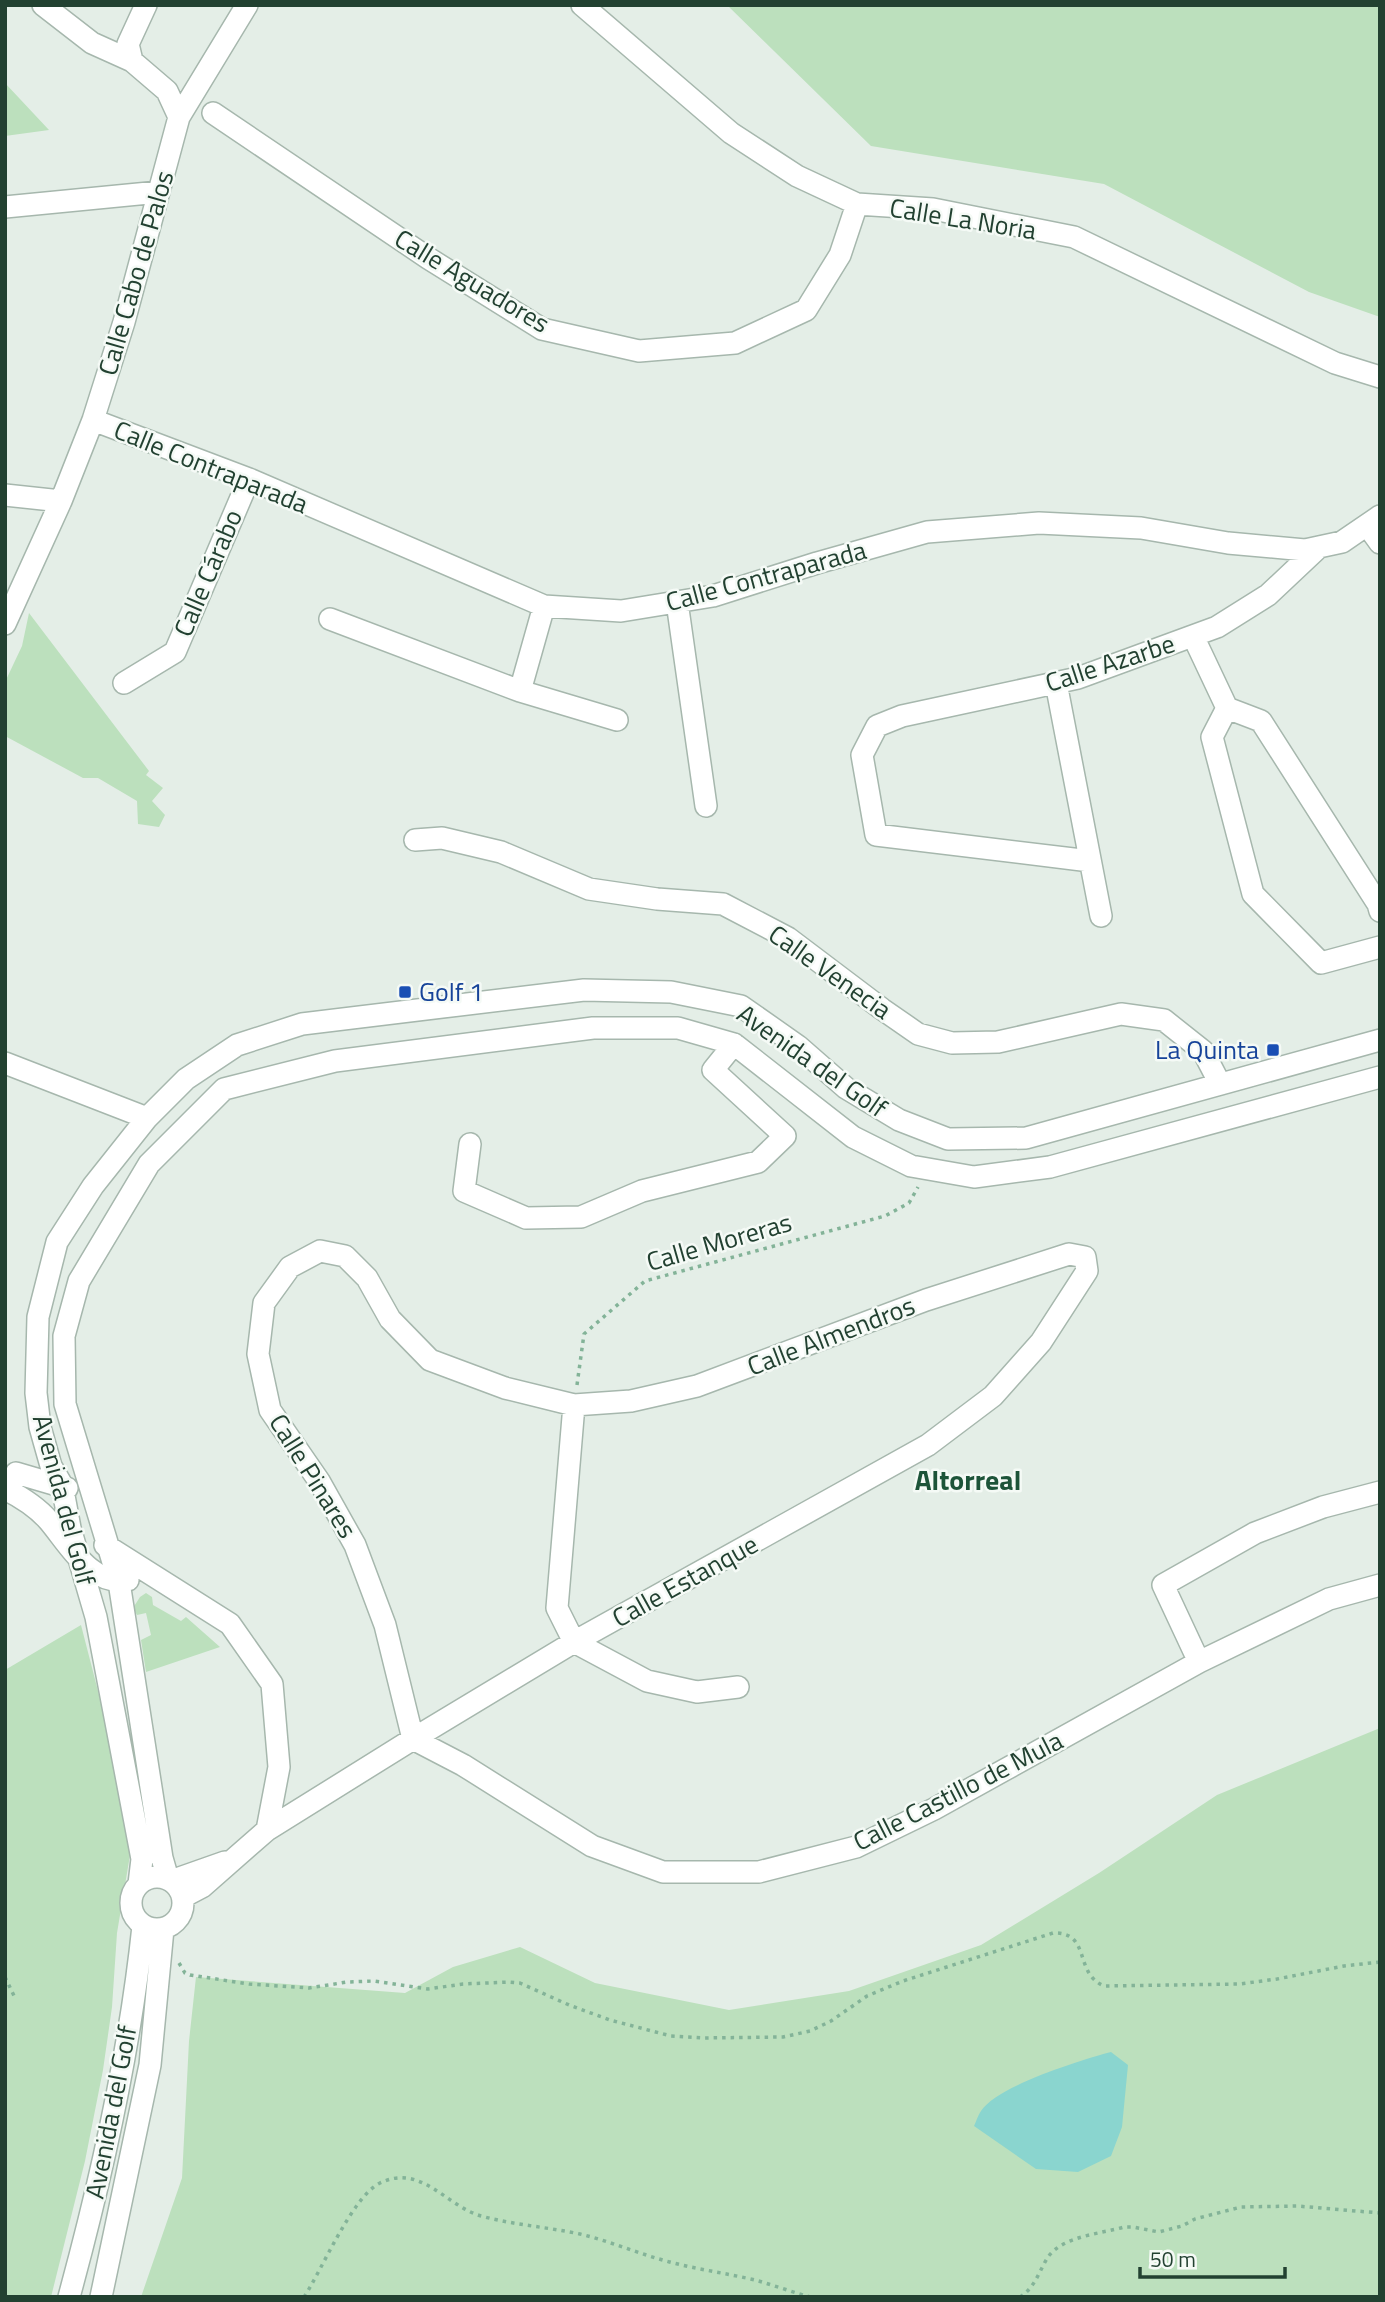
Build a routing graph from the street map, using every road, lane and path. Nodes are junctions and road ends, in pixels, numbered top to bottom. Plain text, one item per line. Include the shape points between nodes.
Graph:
1 (43, 5) edge
2 (146, 5) edge
3 (247, 5) edge
4 (582, 5) edge
5 (132, 61) junction
6 (213, 113) dead end
7 (180, 117) junction
8 (159, 192) junction
9 (857, 204) junction
10 (5, 207) edge
11 (1380, 377) edge
12 (93, 420) junction
13 (248, 479) junction
14 (5, 495) edge
15 (61, 501) junction
16 (1373, 520) edge
17 (1380, 543) edge
18 (1318, 547) junction
19 (677, 602) junction
20 (544, 607) junction
21 (330, 619) dead end
22 (5, 624) edge
23 (1193, 636) junction
24 (124, 683) dead end
25 (1056, 683) junction
26 (520, 691) junction
27 (1227, 708) junction
28 (617, 720) dead end
29 (706, 806) dead end
30 (415, 840) dead end
31 (1090, 860) junction
32 (1380, 911) edge
33 (1101, 916) dead end
34 (1380, 947) edge
35 (1380, 1040) edge
36 (734, 1044) junction
37 (5, 1063) edge
38 (1380, 1077) edge
39 (1220, 1084) junction
40 (147, 1118) junction
41 (470, 1144) dead end
42 (929, 1170) junction
43 (1085, 1257) joint
44 (65, 1404) junction
45 (574, 1405) junction
46 (40, 1427) junction
47 (9, 1482) edge
48 (62, 1485) junction
49 (1380, 1492) edge
50 (110, 1550) junction
51 (81, 1562) junction
52 (155, 1575) junction
53 (119, 1582) junction
54 (1380, 1585) edge
55 (574, 1642) junction
56 (1199, 1662) junction
57 (738, 1687) dead end
58 (413, 1739) junction
59 (267, 1830) junction
60 (139, 1884) junction
61 (174, 1886) junction
62 (153, 1927) junction
63 (161, 1959) junction
64 (1380, 1962) edge
65 (5, 1978) edge
66 (16, 2000) dead end
67 (1380, 2213) edge
68 (69, 2297) edge
69 (102, 2297) edge
70 (304, 2297) edge
71 (810, 2297) edge
72 (1020, 2297) edge

1 - 5 street via 92,43
2 - 5 street via 128,44
3 - 7 street, Calle Cabo de Palos
4 - 9 street, Calle La Noria via 731,133 797,176
5 - 7 street via 167,92
6 - 9 street, Calle Aguadores via 542,329 639,351 735,343 806,310 840,255
7 - 8 street, Calle Cabo de Palos
8 - 10 street
8 - 12 street, Calle Cabo de Palos
9 - 11 street, Calle La Noria via 933,209 1074,237 1335,363
12 - 13 street, Calle Contraparada
12 - 15 street, Calle Cabo de Palos
13 - 20 street, Calle Contraparada
13 - 24 street, Calle Cárabo via 175,652
14 - 15 street
15 - 22 street, Calle Cabo de Palos
16 - 17 street
16 - 18 street, Calle Contraparada via 1342,542
18 - 19 street, Calle Contraparada via 1305,550 1141,528 1039,523 927,533 713,596
18 - 23 street, Calle Azarbe via 1268,595
19 - 20 street, Calle Contraparada via 621,611
19 - 29 street
20 - 26 street
21 - 26 street
23 - 25 street, Calle Azarbe
23 - 27 street
25 - 31 street
25 - 31 street, Calle Azarbe via 902,716 877,726 862,755 876,835
26 - 28 street
27 - 32 street via 1261,721
27 - 34 street via 1212,737 1253,894 1321,963
30 - 39 street, Calle Venecia via 442,838 501,852 589,889 723,904 788,938 918,1034 952,1043 998,1042 1121,1014 1164,1020 1203,1051
31 - 33 street
35 - 39 street, Avenida del Golf
36 - 41 street via 713,1070 785,1136 758,1162 642,1191 581,1216 526,1218 464,1191
36 - 42 street, Avenida del Golf via 853,1137 911,1166
36 - 44 street, Avenida del Golf via 678,1028 593,1028 335,1061 224,1089 149,1164 79,1281 64,1336
37 - 40 street
38 - 42 street, Avenida del Golf via 1050,1167 974,1177
39 - 40 street, Avenida del Golf via 1026,1138 948,1139 899,1120 846,1087 741,1006 671,992 584,990 302,1024 237,1045 186,1079
40 - 46 street, Avenida del Golf via 93,1186 57,1242 38,1317
42 - 45 path, Calle Moreras via 909,1203 885,1216 645,1281 584,1334
43 - 45 street, Calle Almendros via 1069,1254 926,1300 697,1386 631,1401
43 - 55 street, Calle Estanque via 1087,1271 1041,1342 993,1396 928,1446
44 - 48 street via 68,1472
44 - 50 street, Avenida del Golf
45 - 55 street via 556,1608
45 - 58 street, Calle Pinares via 505,1388 430,1360 390,1319 367,1278 345,1256 320,1251 290,1267 264,1303 258,1354 270,1410 319,1481 355,1545 385,1625
46 - 47 street via 35,1461
46 - 48 street, Avenida del Golf via 51,1466
47 - 48 street via 33,1494
47 - 51 street
48 - 50 street via 83,1503 93,1534
48 - 51 street, Avenida del Golf
49 - 56 street via 1323,1507 1255,1533 1163,1585
50 - 52 street
50 - 53 street, Avenida del Golf
51 - 53 street
51 - 60 street, Avenida del Golf via 127,1772 142,1859
52 - 53 street
52 - 59 street via 230,1625 272,1684 279,1767
53 - 61 street, Avenida del Golf via 162,1858
54 - 56 street, Calle Castillo de Mula via 1329,1599
55 - 57 street via 647,1681 696,1692
55 - 58 street, Calle Estanque
56 - 58 street, Calle Castillo de Mula via 890,1831 856,1847 759,1872 663,1872 592,1846
58 - 59 street, Calle Estanque
59 - 61 street, Calle Estanque via 202,1887
60 - 61 street via 155,1877
60 - 62 street via 131,1897 133,1913
61 - 62 street via 183,1905 177,1920
62 - 63 street, Avenida del Golf
62 - 68 street, Avenida del Golf
63 - 64 path via 179,1963 190,1975 278,1987 373,1981 428,1989 520,1983 610,2020 671,2036 703,2038 798,2035 831,2021 886,1987 1053,1933 1073,1938 1089,1976 1104,1986 1240,1984
63 - 69 street, Avenida del Golf via 150,2065
65 - 66 path
67 - 72 path via 1241,2207 1159,2232 1124,2227 1059,2246 1030,2290
70 - 71 path via 323,2259 365,2197 381,2183 400,2178 425,2183 478,2215 580,2234 675,2264 753,2279

